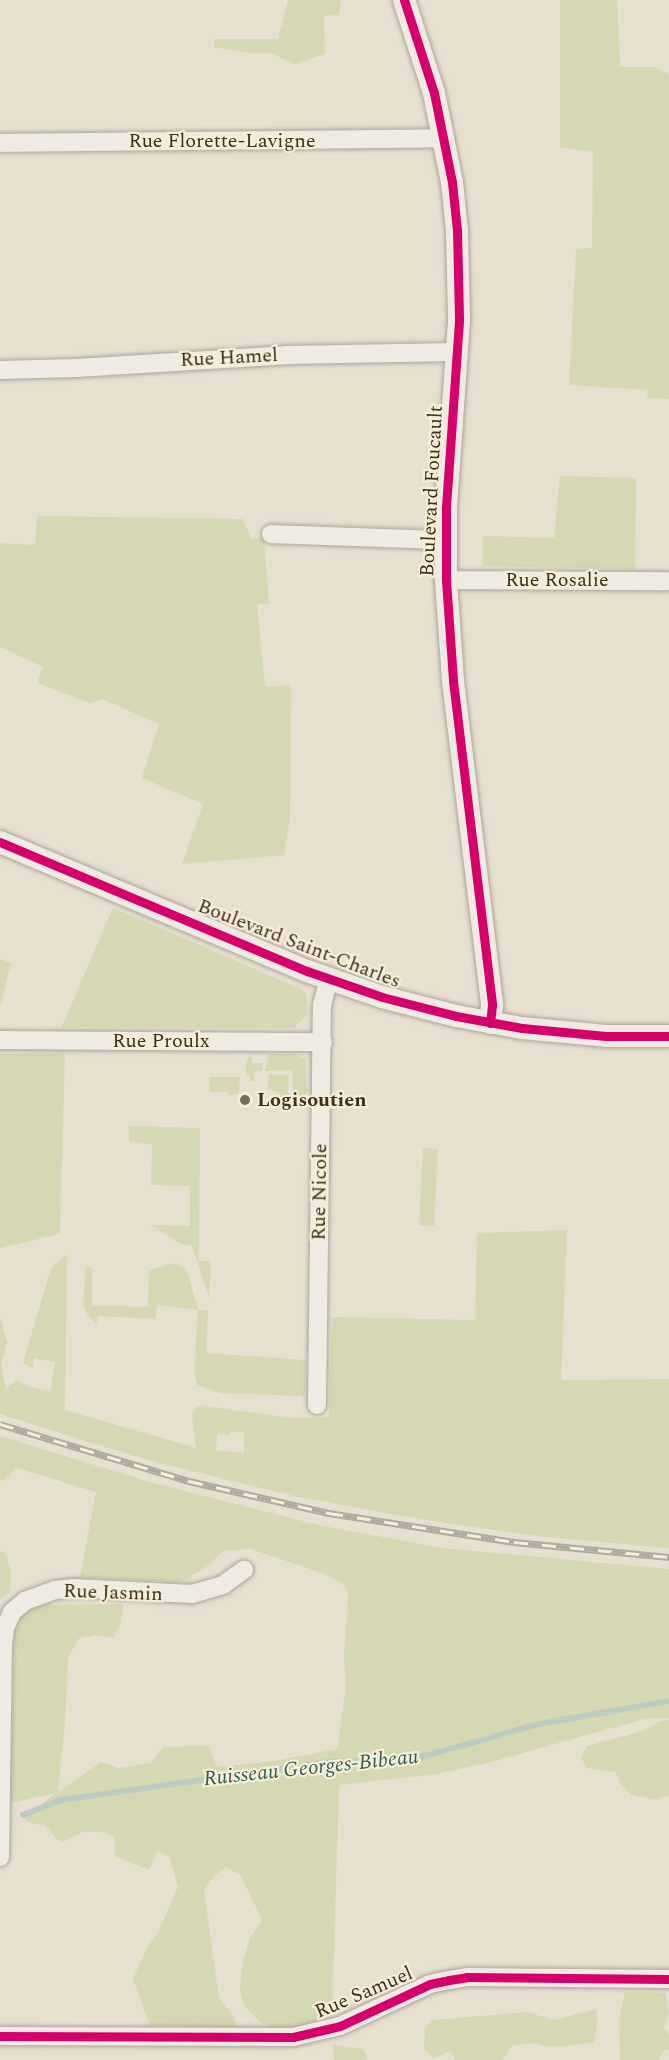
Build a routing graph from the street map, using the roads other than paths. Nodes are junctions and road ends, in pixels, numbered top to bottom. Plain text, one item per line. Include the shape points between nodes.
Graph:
1 (404, 0) edge
2 (444, 138) junction
3 (0, 143) edge
4 (457, 352) junction
5 (0, 370) edge
6 (271, 534) dead end
7 (445, 540) junction
8 (446, 580) junction
9 (669, 581) edge
10 (0, 842) edge
11 (329, 979) junction
12 (490, 1023) junction
13 (669, 1036) edge
14 (0, 1040) edge
15 (323, 1042) junction
16 (317, 1405) dead end
17 (244, 1570) dead end
18 (0, 1857) edge
19 (669, 1978) edge
20 (0, 2036) edge

1 - 2 street, Boulevard Foucault via 429,73
2 - 3 street, Rue Florette-Lavigne
2 - 4 street, Boulevard Foucault via 458,247
4 - 5 street, Rue Hamel via 286,355
4 - 7 street, Boulevard Foucault
6 - 7 street
7 - 8 street, Boulevard Foucault
8 - 9 street, Rue Rosalie
8 - 12 street, Boulevard Foucault via 453,681 492,1005
10 - 11 street, Boulevard Saint-Charles
11 - 12 street, Boulevard Saint-Charles via 406,1004
11 - 15 street, Rue Nicole via 322,1005
12 - 13 street, Boulevard Saint-Charles via 606,1036
14 - 15 street, Rue Proulx
15 - 16 street, Rue Nicole
17 - 18 street, Rue Jasmin via 224,1585 192,1594 74,1588 25,1601 12,1612 3,1645
19 - 20 street, Rue Samuel via 467,1977 430,1984 340,2026 293,2037

